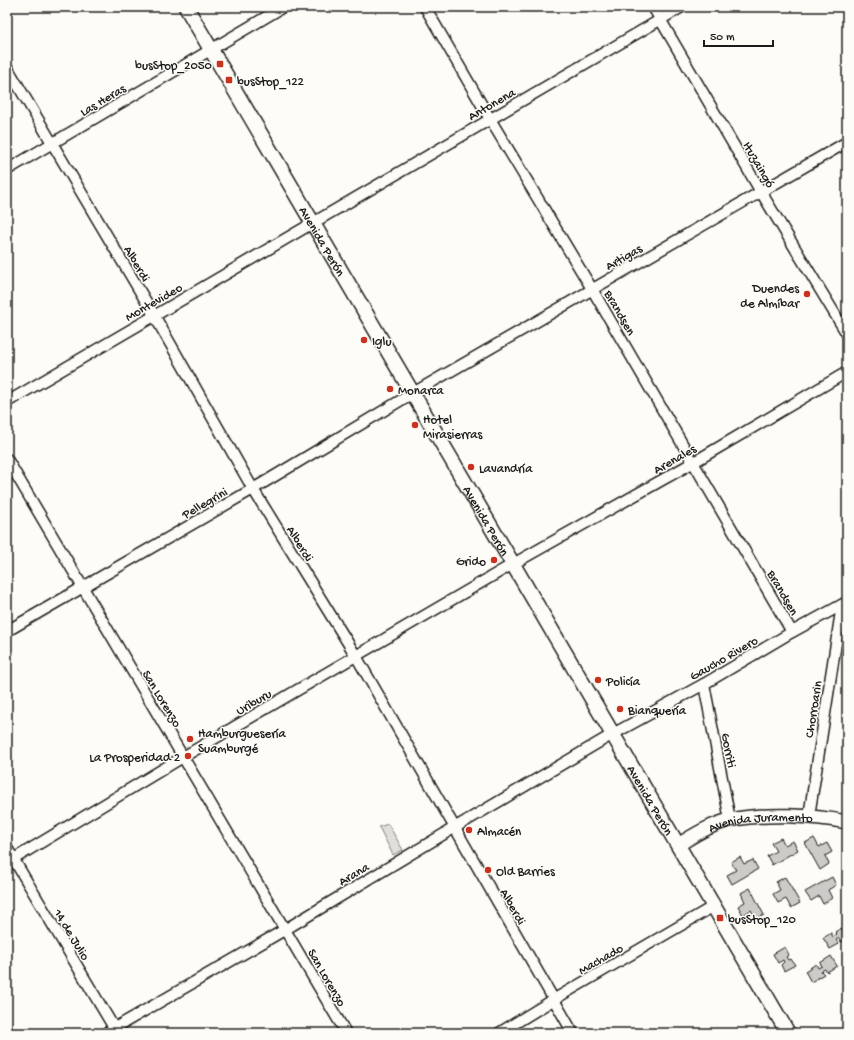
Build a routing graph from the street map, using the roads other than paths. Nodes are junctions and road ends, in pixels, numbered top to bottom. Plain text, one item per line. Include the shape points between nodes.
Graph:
1 (186, 7) edge
2 (283, 7) edge
3 (425, 7) edge
4 (653, 7) edge
5 (682, 7) edge
6 (660, 19) junction
7 (211, 49) junction
8 (7, 67) edge
9 (490, 118) junction
10 (847, 142) edge
11 (52, 144) junction
12 (7, 170) edge
13 (761, 192) junction
14 (313, 223) junction
15 (592, 289) junction
16 (154, 315) junction
17 (847, 334) edge
18 (847, 372) edge
19 (413, 393) junction
20 (7, 402) edge
21 (7, 459) edge
22 (694, 462) junction
23 (253, 489) junction
24 (513, 564) junction
25 (83, 587) junction
26 (845, 605) edge
27 (7, 631) edge
28 (792, 632) junction
29 (356, 656) junction
30 (704, 684) junction
31 (613, 734) junction
32 (183, 757) junction
33 (809, 816) junction
34 (730, 820) junction
35 (847, 822) edge
36 (454, 828) junction
37 (678, 845) junction
38 (7, 848) edge
39 (10, 861) edge
40 (714, 906) junction
41 (286, 930) junction
42 (553, 1000) junction
43 (113, 1031) edge
44 (346, 1033) edge
45 (499, 1033) edge
46 (573, 1033) edge
47 (788, 1033) edge

1 - 7 main road, Avenida Perón
2 - 7 street, Las Heras
3 - 9 street, Brandsen
4 - 6 street, Ituzaingó
5 - 6 street, Antonena
6 - 9 street, Antonena
6 - 13 street, Ituzaingó
7 - 11 street, Las Heras
7 - 14 main road, Avenida Perón
8 - 11 street, Alberdi
9 - 14 street, Antonena
9 - 15 street, Brandsen
10 - 13 street, Artigas
11 - 12 street, Las Heras
11 - 16 street, Alberdi
13 - 15 street, Artigas
13 - 17 street, Ituzaingó
14 - 16 street, Montevideo
14 - 19 main road, Avenida Perón
15 - 19 street, Artigas
15 - 22 street, Brandsen
16 - 20 street, Montevideo
16 - 23 street, Alberdi
18 - 22 street, Arenales
19 - 23 street, Pellegrini
19 - 24 main road, Avenida Perón
21 - 25 street, San Lorenzo
22 - 24 street, Arenales
22 - 28 street, Brandsen
23 - 25 street, Pellegrini
23 - 29 street, Alberdi
24 - 29 street, Uriburu
24 - 31 main road, Avenida Perón
25 - 27 street, Pellegrini
25 - 32 street, San Lorenzo
26 - 28 street, Gaucho Rivero
26 - 33 street, Chorroarin
28 - 30 street, Gaucho Rivero
29 - 32 street, Uriburu
29 - 36 street, Alberdi
30 - 31 street, Gaucho Rivero
30 - 34 street, Gorriti
31 - 36 street, Arana
31 - 37 main road, Avenida Perón
32 - 39 street, Uriburu
32 - 41 street, San Lorenzo
33 - 34 street, Avenida Juramento
33 - 35 street, Avenida Juramento
34 - 37 street, Avenida Juramento via 717,824
36 - 41 street, Arana
36 - 42 street, Alberdi
37 - 40 main road, Avenida Perón
38 - 39 street, 14 de Julio
39 - 43 street, 14 de Julio
40 - 42 street, Machado
40 - 47 main road, Avenida Perón
41 - 43 street, Arana
41 - 44 street, San Lorenzo
42 - 45 street, Machado
42 - 46 street, Alberdi

